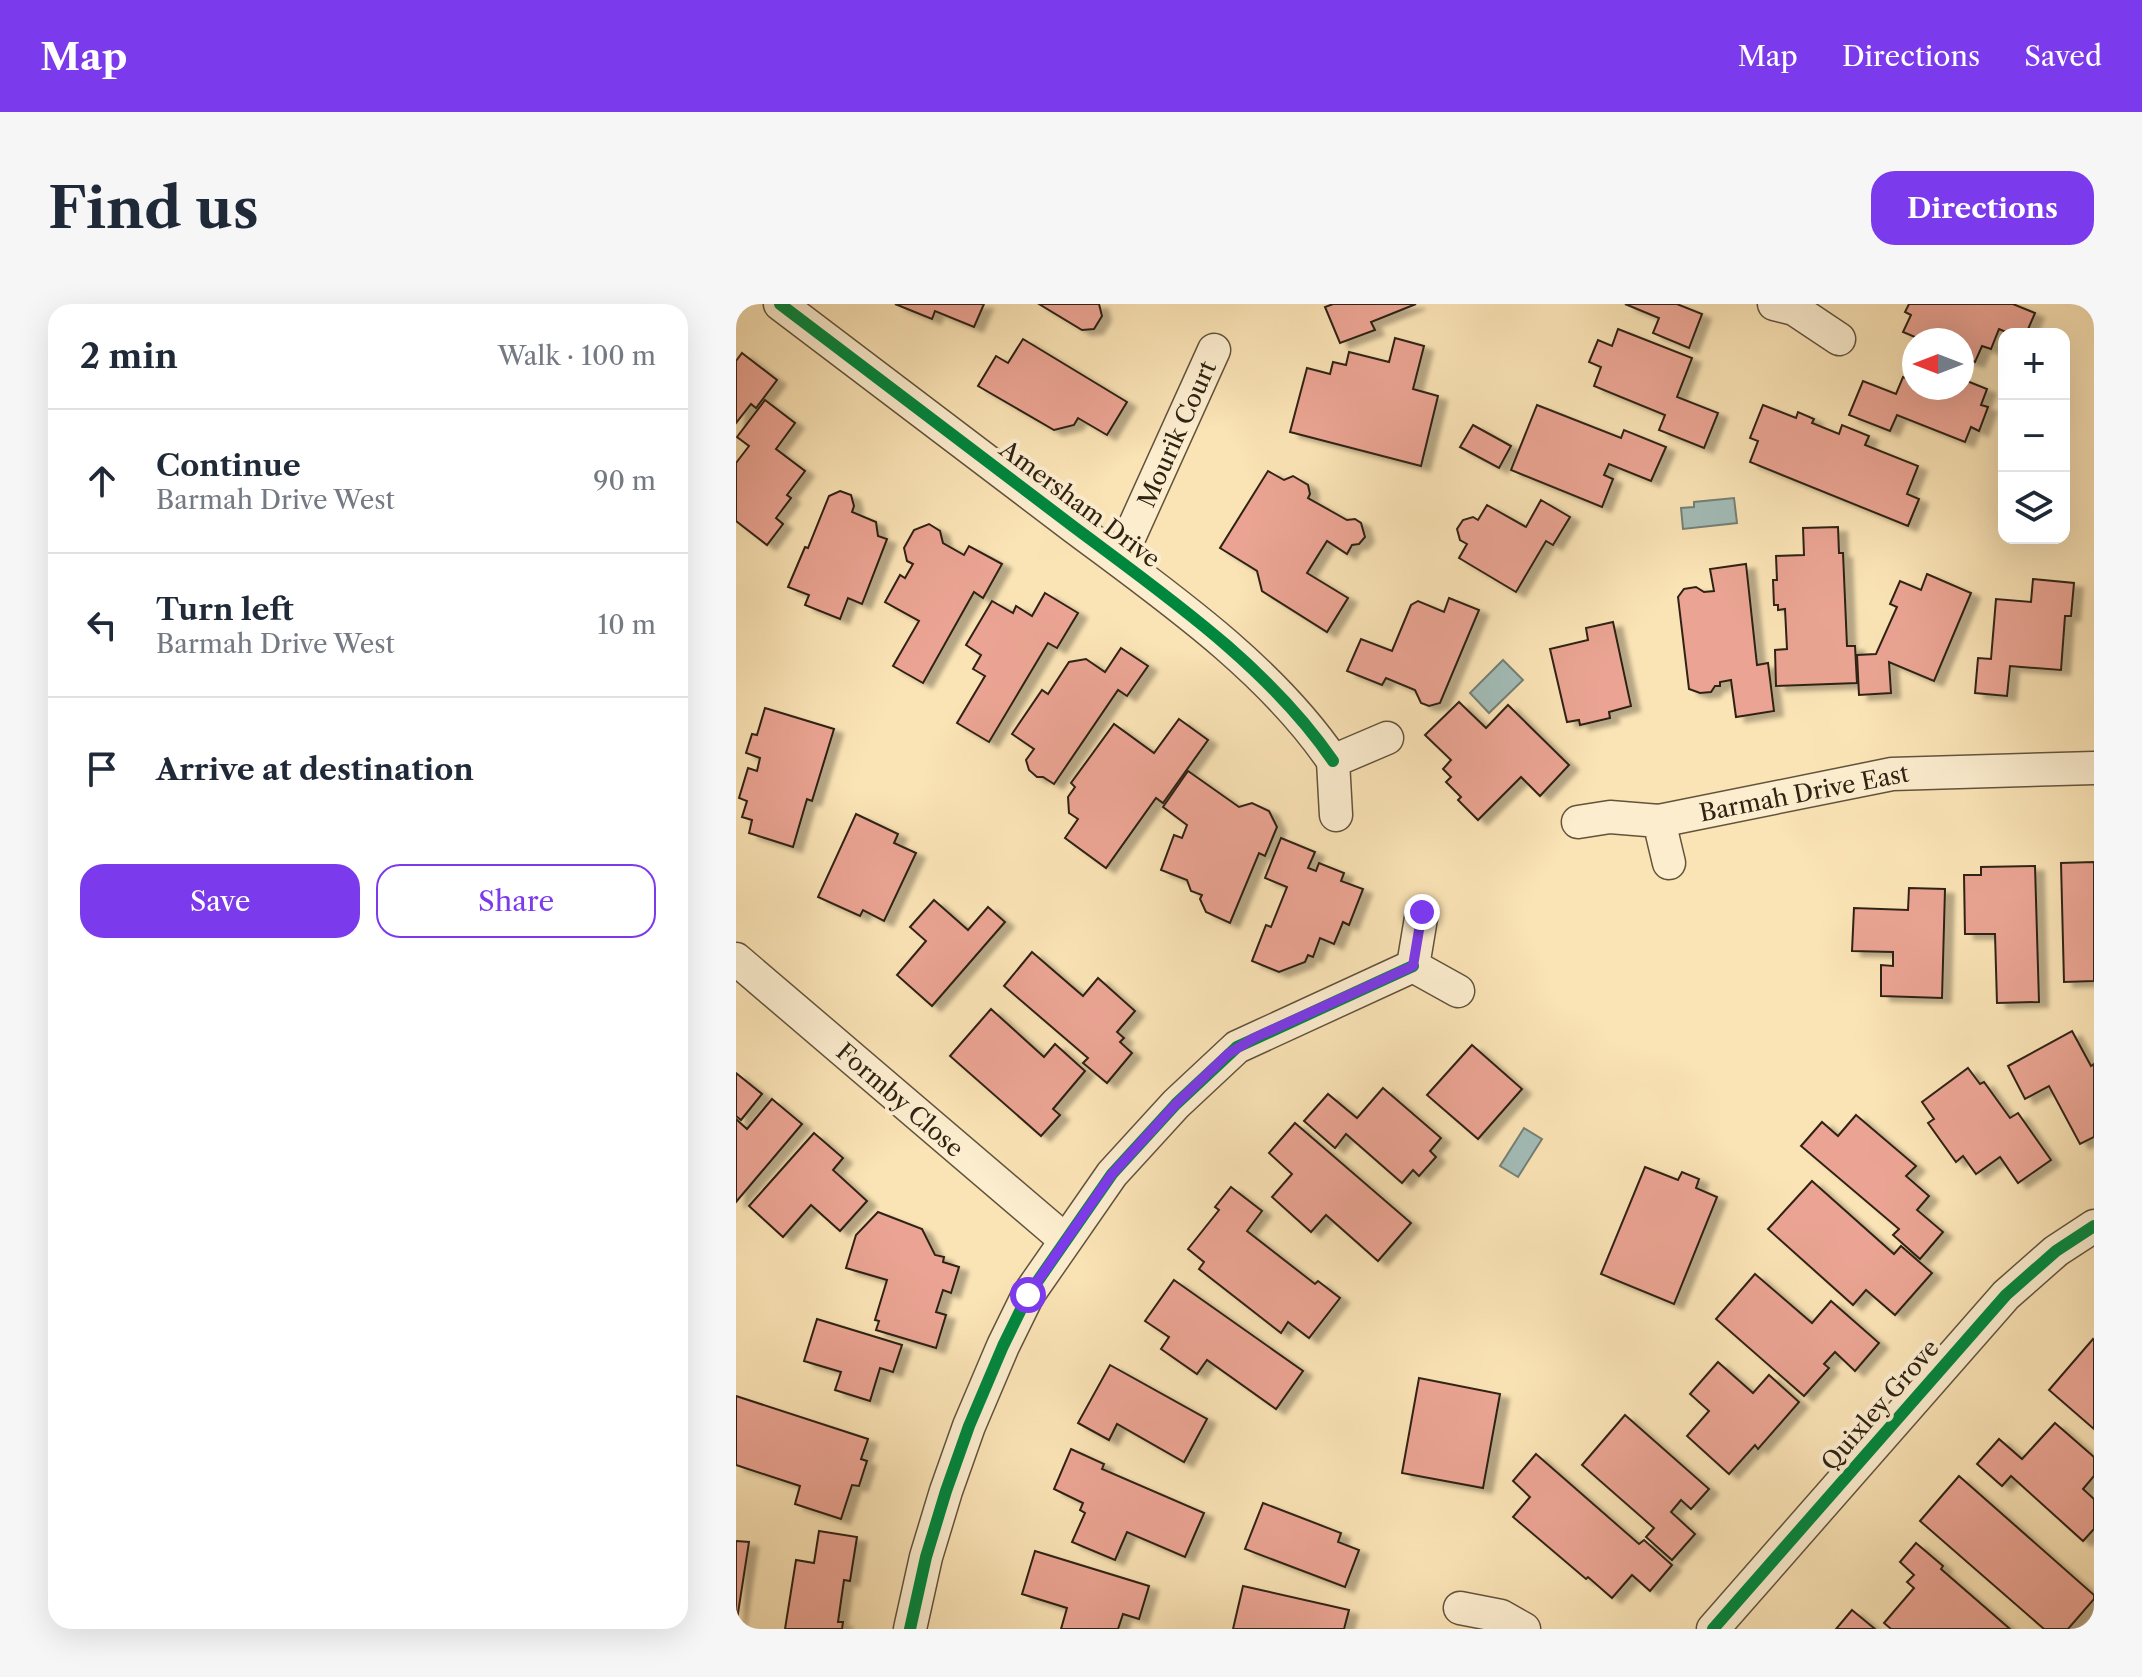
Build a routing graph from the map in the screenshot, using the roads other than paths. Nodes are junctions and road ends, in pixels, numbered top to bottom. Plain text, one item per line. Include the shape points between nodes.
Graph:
1 (780, 304) edge
2 (1788, 306) edge
3 (1839, 339) dead end
4 (1214, 350) dead end
5 (1119, 560) junction
6 (1387, 738) dead end
7 (1333, 761) junction
8 (2094, 768) edge
9 (1336, 815) dead end
10 (1659, 821) junction
11 (1578, 822) dead end
12 (1669, 863) dead end
13 (1422, 912) dead end
14 (736, 959) edge
15 (1413, 966) junction
16 (1458, 991) dead end
17 (2094, 1226) edge
18 (1064, 1239) junction
19 (1460, 1608) dead end
20 (910, 1629) edge
21 (1524, 1629) edge
22 (1713, 1629) edge

1 - 5 street, Amersham Drive
2 - 3 street
4 - 5 street, Mourik Court
5 - 7 street, Amersham Drive via 1270,686
6 - 7 street
7 - 9 street
8 - 10 street, Barmah Drive East via 1892,774
10 - 11 street, Barmah Drive East via 1610,817
10 - 12 street
13 - 15 street
14 - 18 street, Formby Close
15 - 16 street
15 - 18 street via 1228,1054 1112,1174
17 - 22 street, Quixley Grove via 2006,1295
18 - 20 street via 1028,1295 969,1426 926,1557
19 - 21 street via 1501,1616

